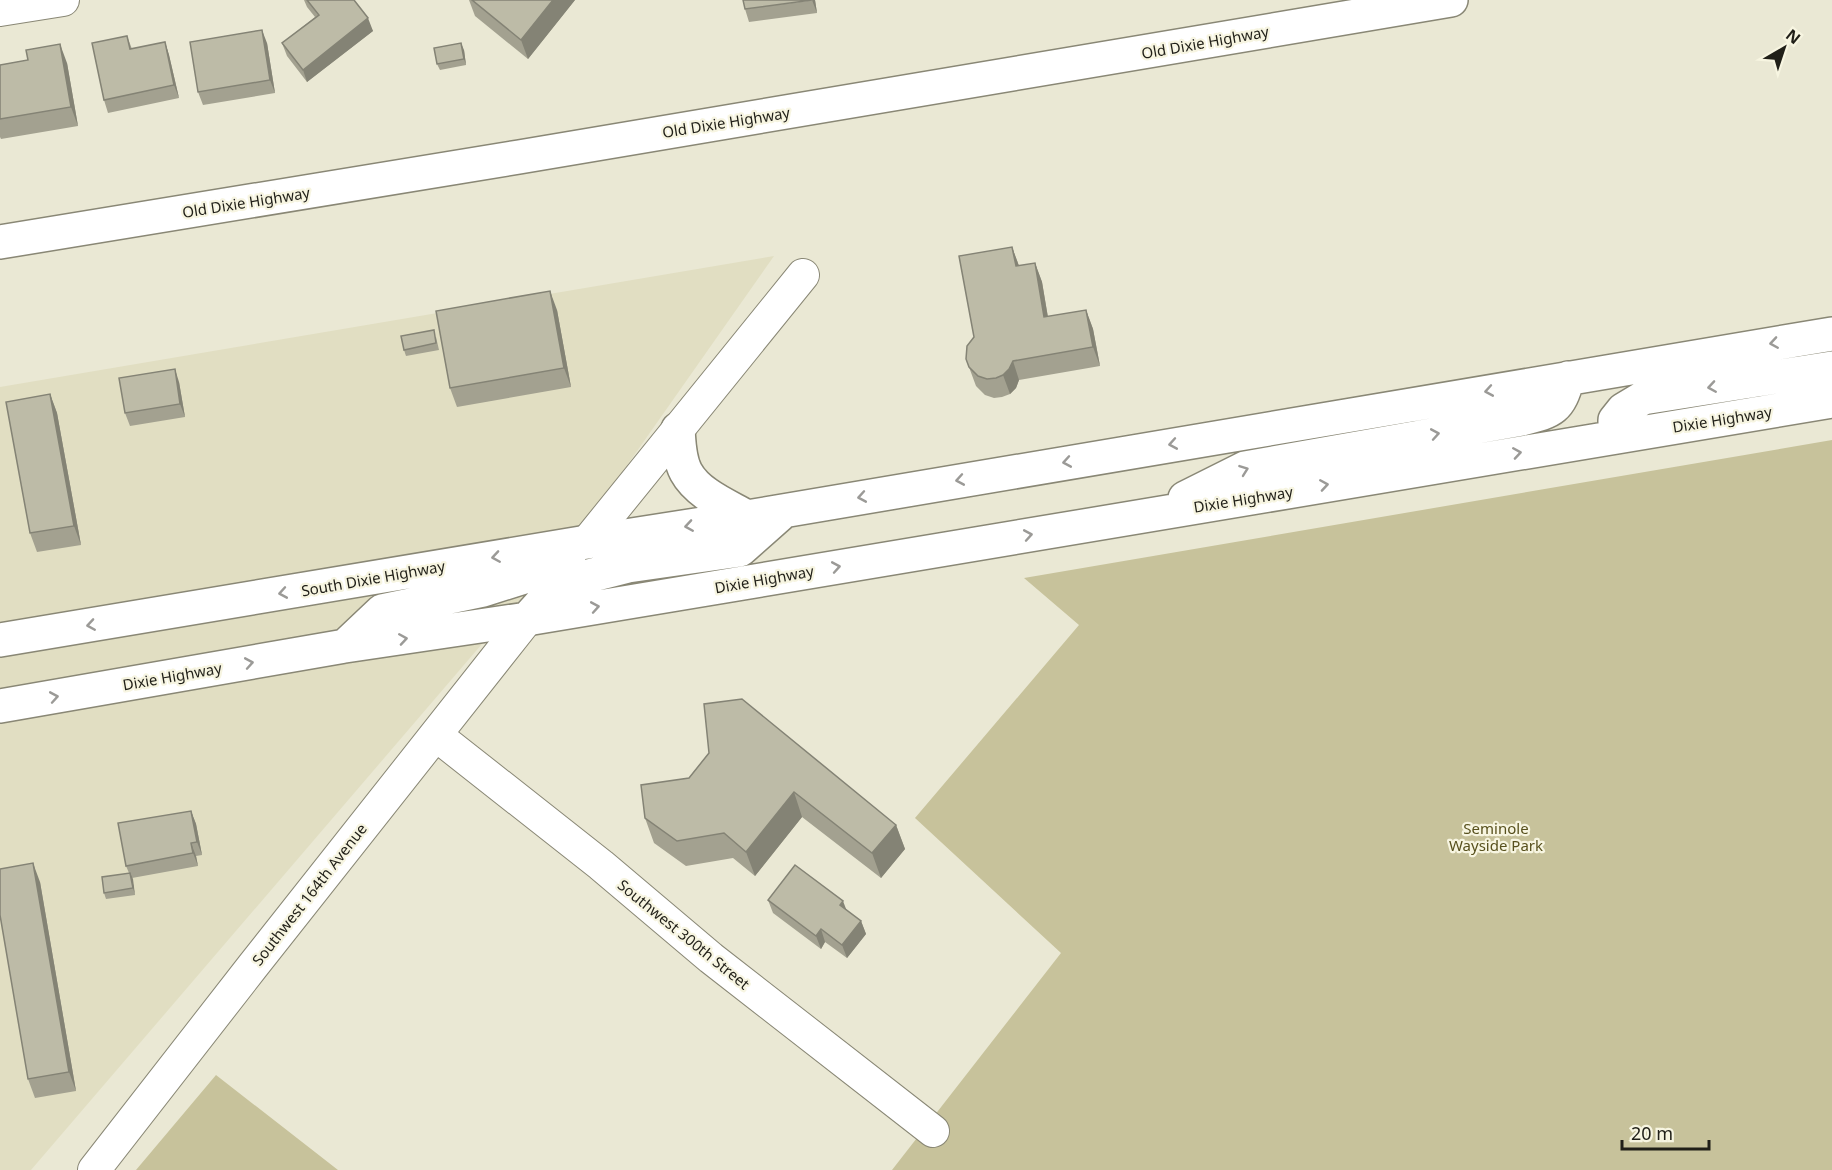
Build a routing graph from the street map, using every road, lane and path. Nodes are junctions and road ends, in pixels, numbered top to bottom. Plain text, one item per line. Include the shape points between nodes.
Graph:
1 (63, 0) edge
2 (1451, 0) edge
3 (0, 10) edge
4 (0, 242) edge
5 (803, 275) dead end
6 (1832, 334) edge
7 (1832, 368) edge
8 (1568, 378) junction
9 (1832, 400) edge
10 (678, 429) junction
11 (1615, 437) junction
12 (784, 511) junction
13 (1154, 514) junction
14 (747, 518) junction
15 (587, 542) junction
16 (527, 619) junction
17 (0, 640) edge
18 (345, 646) junction
19 (0, 706) edge
20 (436, 735) junction
21 (933, 1131) dead end
22 (94, 1170) edge

1 - 3 street
2 - 4 main road, Old Dixie Highway
5 - 10 street
6 -> 8 main road
7 -> 11 main road via 1643,398 1615,420
8 -> 12 main road
13 -> 8 main road via 1245,468 1548,412 1562,399
9 - 11 main road, Dixie Highway
10 - 14 main road via 681,456 692,479 707,494
10 - 15 street
13 -> 11 main road, Dixie Highway
12 - 14 main road
12 - 16 main road via 740,550 628,566 569,581
16 -> 13 main road, Dixie Highway
14 -> 15 main road, South Dixie Highway
15 -> 17 main road, South Dixie Highway
15 - 18 main road via 543,571 483,590 382,611
18 -> 16 main road
16 - 20 street, Southwest 164th Avenue
19 -> 18 main road, Dixie Highway
20 - 21 street, Southwest 300th Street via 711,958
20 - 22 street, Southwest 164th Avenue

